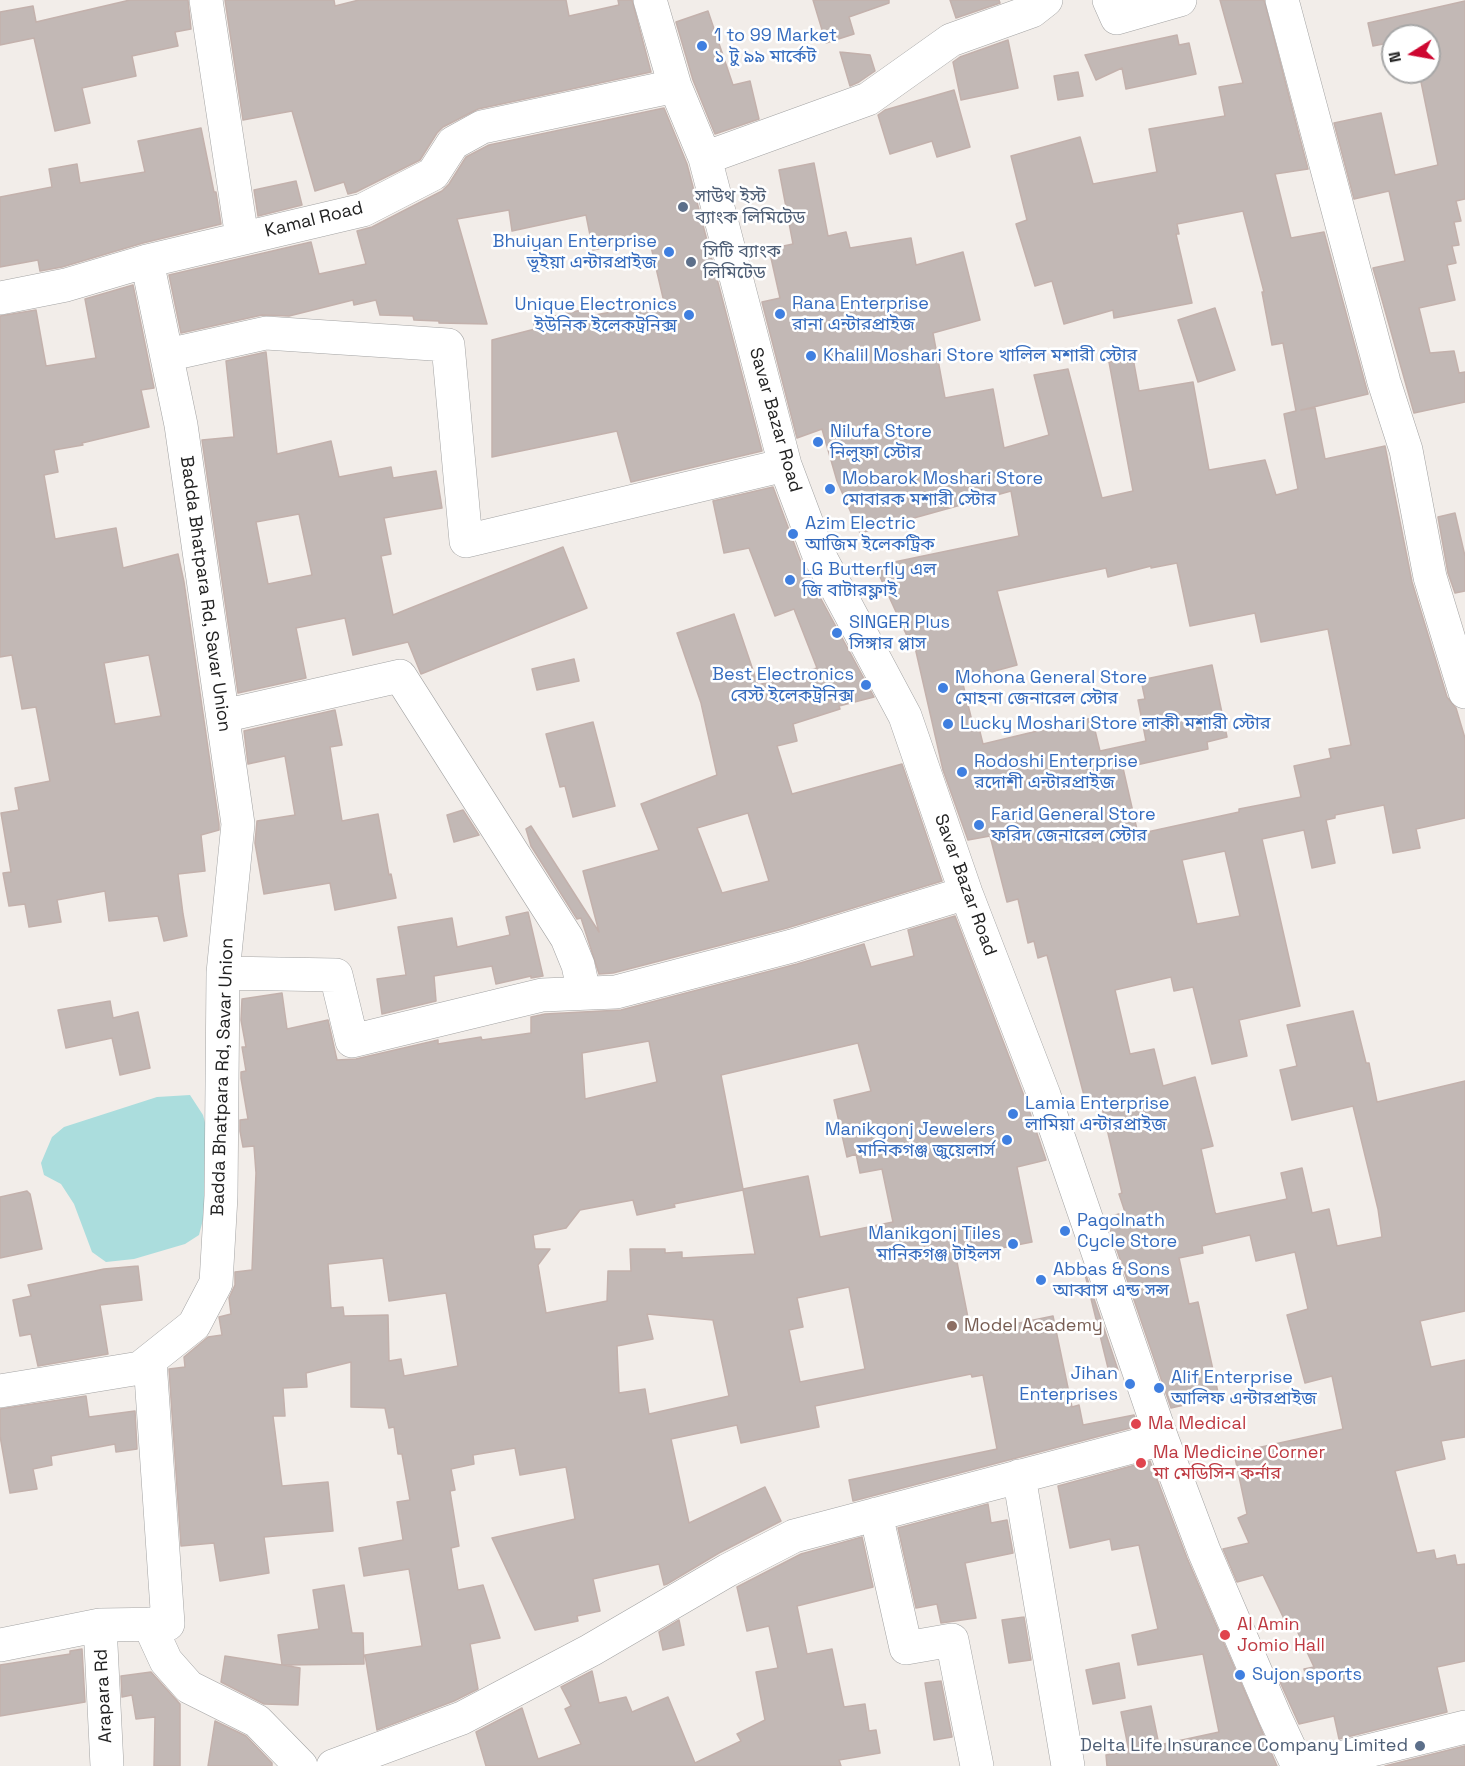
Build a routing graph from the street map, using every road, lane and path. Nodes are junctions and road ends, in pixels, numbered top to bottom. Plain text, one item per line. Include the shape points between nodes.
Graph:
1 (206, 0) edge
2 (650, 0) edge
3 (1046, 0) edge
4 (1109, 0) edge
5 (1180, 0) edge
6 (1282, 0) edge
7 (675, 86) junction
8 (705, 158) junction
9 (242, 238) junction
10 (147, 261) junction
11 (0, 298) edge
12 (166, 354) junction
13 (785, 465) junction
14 (1465, 692) edge
15 (223, 716) junction
16 (966, 893) junction
17 (223, 973) junction
18 (584, 993) junction
19 (150, 1361) junction
20 (0, 1391) edge
21 (1162, 1439) junction
22 (1019, 1476) junction
23 (876, 1514) junction
24 (149, 1624) junction
25 (100, 1625) junction
26 (0, 1645) edge
27 (1465, 1727) edge
28 (107, 1766) edge
29 (301, 1766) edge
30 (333, 1766) edge
31 (977, 1766) edge
32 (1068, 1766) edge
33 (1298, 1766) edge
34 (1307, 1766) edge

1 - 9 street
2 - 7 street, Savar Bazar Road
3 - 8 street via 1032,11 951,40 868,99
4 - 5 street via 1117,18
6 - 14 street via 1384,382 1406,450 1430,577
7 - 8 street, Savar Bazar Road
7 - 9 street, Kamal Road via 482,127 453,143 433,174 363,210
8 - 13 street, Savar Bazar Road
9 - 10 street, Kamal Road
10 - 11 street, Kamal Road via 66,285
10 - 12 street, Badda Bhatpara Rd, Savar Union
12 - 13 street via 266,333 448,345 466,541
12 - 15 street, Badda Bhatpara Rd, Savar Union via 181,425
13 - 16 street, Savar Bazar Road via 818,553 905,716
15 - 17 street, Badda Bhatpara Rd, Savar Union via 238,824
15 - 18 street via 400,676 567,938
16 - 18 street via 770,952 616,992
16 - 21 street, Savar Bazar Road via 1044,1095
17 - 18 street via 336,975 352,1041 542,995
17 - 19 street, Badda Bhatpara Rd, Savar Union via 221,1196 216,1283 194,1325
19 - 20 street, Badda Bhatpara Rd, Savar Union via 140,1368
19 - 24 street via 168,1624
21 - 22 street
21 - 33 street, Savar Bazar Road via 1204,1551
22 - 23 street
22 - 32 street
23 - 30 street via 794,1536 462,1718
23 - 31 street via 906,1648 952,1640
24 - 25 street
24 - 29 street via 166,1660 189,1687 257,1720
25 - 26 street
25 - 28 street, Arapara Rd
27 - 34 street

